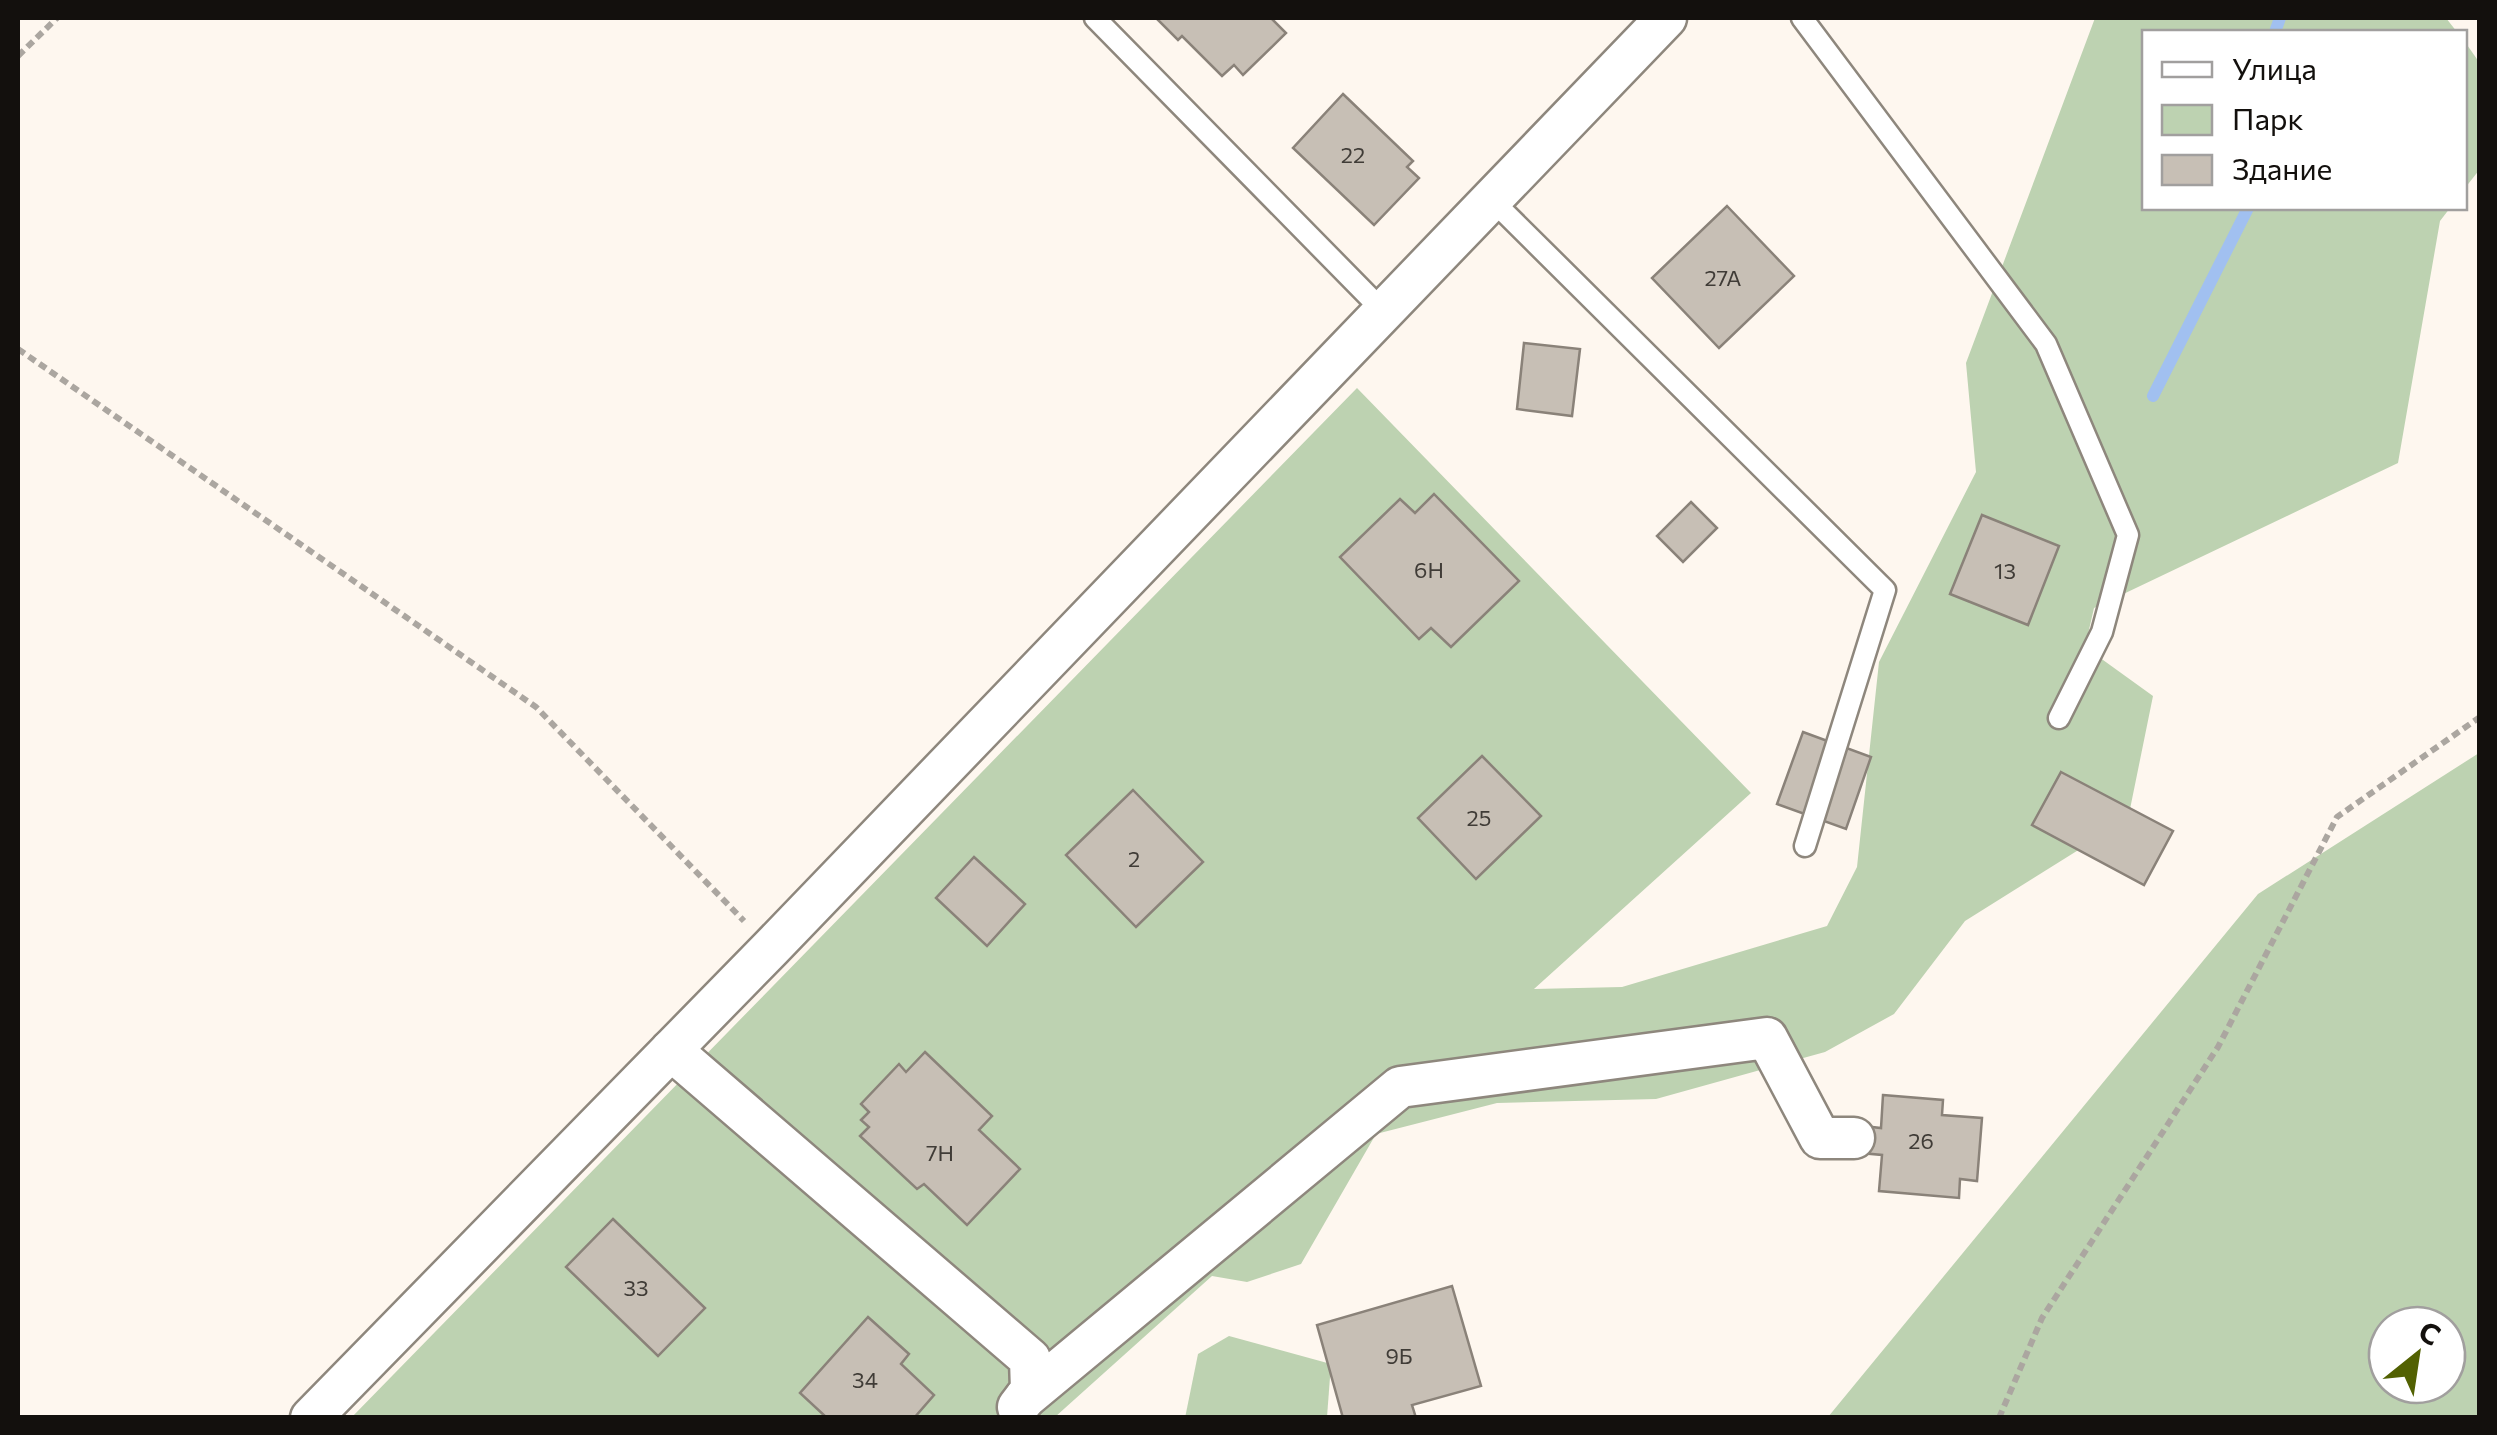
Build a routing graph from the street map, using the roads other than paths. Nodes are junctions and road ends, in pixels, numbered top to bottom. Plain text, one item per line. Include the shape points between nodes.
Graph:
1 (1095, 18) edge
2 (1666, 18) edge
3 (1802, 18) edge
4 (1491, 199) junction
5 (1383, 311) junction
6 (2059, 718) dead end
7 (1805, 846) dead end
8 (671, 1050) junction
9 (1854, 1138) dead end
10 (1017, 1408) edge
11 (312, 1418) edge

1 - 5 lane
2 - 4 street
3 - 6 lane via 2046,344 2128,535 2102,632
4 - 5 street
4 - 7 lane via 1885,590
5 - 8 street
8 - 10 street via 1030,1359 1031,1390
8 - 11 street
9 - 10 street via 1820,1138 1766,1038 1400,1087

